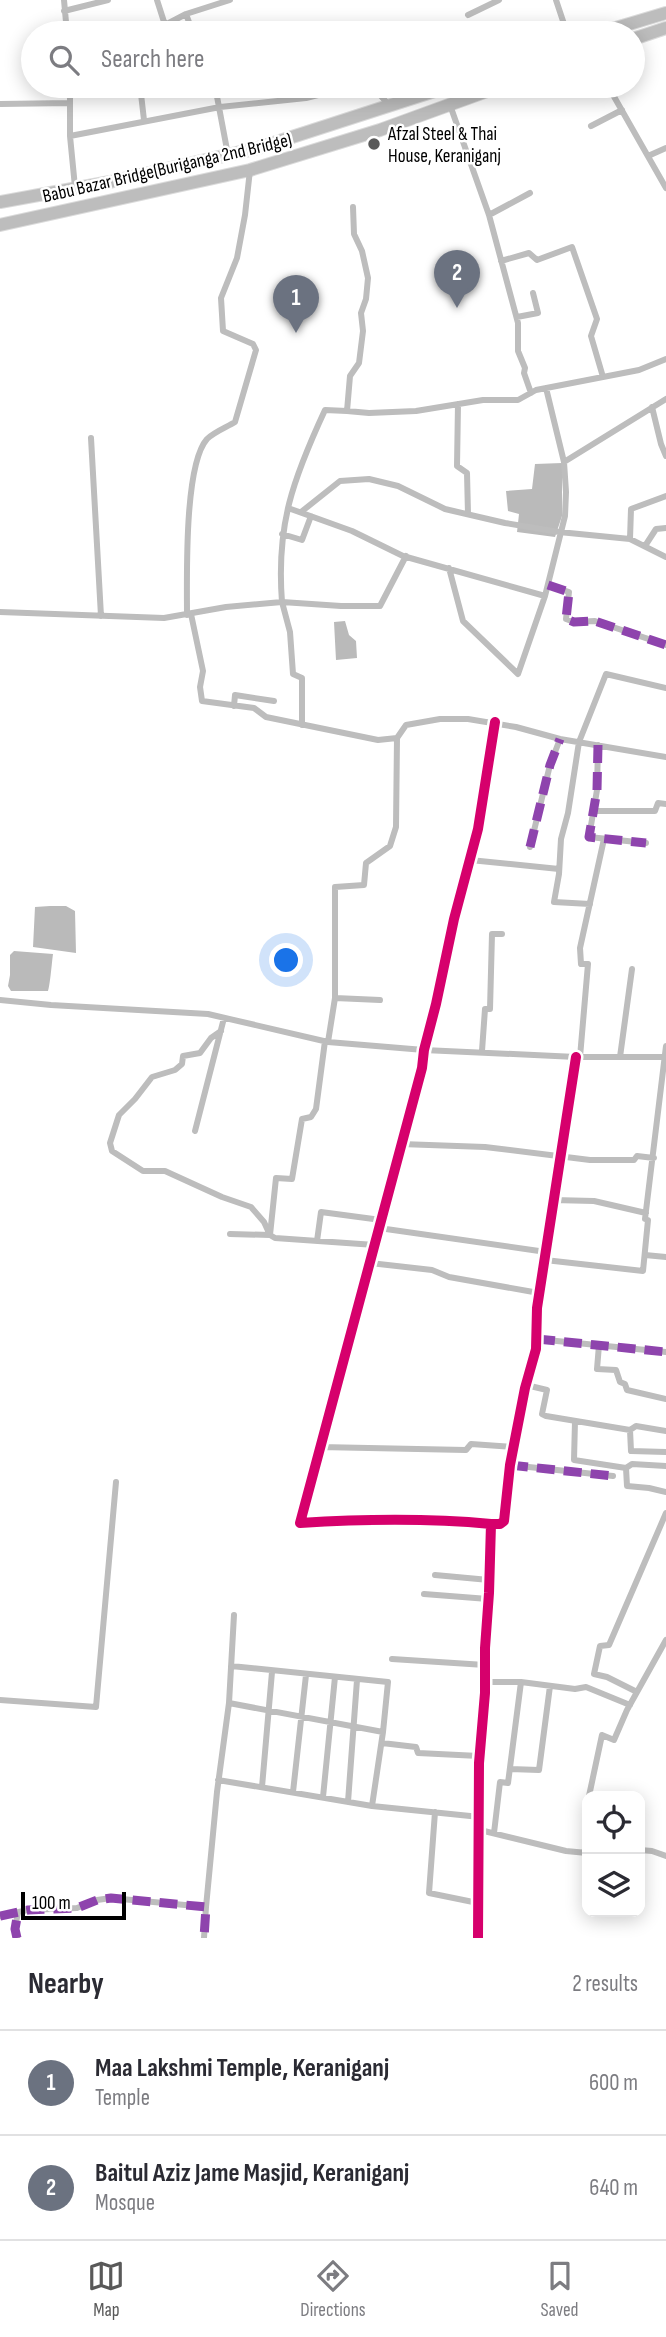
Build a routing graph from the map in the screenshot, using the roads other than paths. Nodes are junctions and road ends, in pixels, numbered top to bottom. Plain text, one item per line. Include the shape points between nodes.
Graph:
1 (64, 0) edge
2 (108, 0) edge
3 (157, 0) edge
4 (230, 0) edge
5 (499, 0) edge
6 (556, 0) edge
7 (218, 2) edge
8 (64, 11) junction
9 (666, 13) edge
10 (186, 14) junction
11 (468, 15) dead end
12 (65, 21) edge
13 (164, 21) edge
14 (177, 21) edge
15 (189, 21) edge
16 (563, 21) edge
17 (639, 21) edge
18 (666, 28) edge
19 (645, 35) edge
20 (70, 98) edge
21 (141, 98) edge
22 (218, 98) edge
23 (306, 98) edge
24 (383, 98) edge
25 (411, 98) edge
26 (469, 98) edge
27 (615, 98) edge
28 (70, 103) junction
29 (0, 104) edge
30 (389, 105) junction
31 (450, 105) junction
32 (220, 107) junction
33 (622, 110) junction
34 (144, 120) junction
35 (591, 126) dead end
36 (70, 136) junction
37 (666, 148) edge
38 (228, 155) junction
39 (648, 156) junction
40 (250, 170) junction
41 (75, 187) junction
42 (666, 188) edge
43 (530, 193) dead end
44 (0, 202) edge
45 (353, 207) dead end
46 (489, 215) junction
47 (0, 225) edge
48 (501, 261) junction
49 (533, 293) dead end
50 (517, 317) dead end
51 (666, 359) edge
52 (603, 377) junction
53 (546, 388) junction
54 (531, 393) junction
55 (666, 398) edge
56 (458, 404) junction
57 (652, 407) junction
58 (347, 411) junction
59 (663, 437) edge
60 (91, 438) dead end
61 (666, 456) edge
62 (564, 462) junction
63 (666, 496) edge
64 (288, 508) junction
65 (301, 512) junction
66 (468, 514) junction
67 (311, 516) junction
68 (666, 528) edge
69 (559, 532) junction
70 (282, 534) junction
71 (630, 539) junction
72 (645, 547) junction
73 (406, 556) junction
74 (666, 557) edge
75 (449, 568) junction
76 (548, 585) junction
77 (545, 596) junction
78 (282, 601) junction
79 (0, 612) edge
80 (189, 614) junction
81 (101, 616) junction
82 (666, 645) edge
83 (666, 688) edge
84 (274, 701) dead end
85 (234, 706) junction
86 (495, 722) junction
87 (302, 725) junction
88 (397, 738) junction
89 (560, 739) junction
90 (579, 742) junction
91 (598, 745) junction
92 (666, 757) edge
93 (666, 804) edge
94 (594, 811) junction
95 (604, 839) junction
96 (646, 843) dead end
97 (530, 847) dead end
98 (470, 860) junction
99 (559, 869) junction
100 (590, 904) junction
101 (502, 934) dead end
102 (632, 969) dead end
103 (335, 998) junction
104 (0, 1000) edge
105 (380, 1000) dead end
106 (224, 1018) junction
107 (221, 1031) junction
108 (326, 1042) junction
109 (666, 1046) edge
110 (424, 1049) junction
111 (482, 1051) junction
112 (578, 1057) junction
113 (620, 1057) junction
114 (666, 1057) edge
115 (195, 1131) dead end
116 (401, 1144) junction
117 (560, 1156) junction
118 (654, 1158) junction
119 (553, 1200) junction
120 (646, 1213) junction
121 (380, 1224) junction
122 (230, 1234) dead end
123 (270, 1235) junction
124 (317, 1241) junction
125 (375, 1245) junction
126 (645, 1255) junction
127 (545, 1256) junction
128 (666, 1257) edge
129 (370, 1264) junction
130 (539, 1293) junction
131 (537, 1339) junction
132 (599, 1345) junction
133 (666, 1352) edge
134 (526, 1385) junction
135 (666, 1399) edge
136 (575, 1421) junction
137 (630, 1430) junction
138 (666, 1431) edge
139 (320, 1447) junction
140 (513, 1447) junction
141 (666, 1452) edge
142 (510, 1465) junction
143 (666, 1466) edge
144 (626, 1468) junction
145 (613, 1476) dead end
146 (116, 1482) dead end
147 (666, 1492) edge
148 (666, 1513) edge
149 (491, 1524) junction
150 (435, 1575) dead end
151 (489, 1580) junction
152 (424, 1594) dead end
153 (488, 1600) junction
154 (234, 1615) dead end
155 (666, 1640) edge
156 (391, 1659) dead end
157 (485, 1665) junction
158 (231, 1666) junction
159 (272, 1672) junction
160 (306, 1675) junction
161 (335, 1677) junction
162 (357, 1680) junction
163 (485, 1682) junction
164 (521, 1682) junction
165 (550, 1686) junction
166 (637, 1692) junction
167 (0, 1700) edge
168 (229, 1703) junction
169 (630, 1705) junction
170 (269, 1711) junction
171 (301, 1717) junction
172 (331, 1722) junction
173 (354, 1727) junction
174 (383, 1732) junction
175 (382, 1743) junction
176 (479, 1756) junction
177 (510, 1769) junction
178 (218, 1780) junction
179 (261, 1787) junction
180 (590, 1791) edge
181 (293, 1793) junction
182 (323, 1797) junction
183 (348, 1802) junction
184 (372, 1805) junction
185 (435, 1812) junction
186 (480, 1817) junction
187 (480, 1830) junction
188 (494, 1833) junction
189 (645, 1850) edge
190 (582, 1853) edge
191 (666, 1856) edge
192 (478, 1903) junction
193 (206, 1907) junction
194 (18, 1912) junction
195 (0, 1916) edge
196 (17, 1938) edge
197 (204, 1938) edge
198 (478, 1938) edge

1 - 8 street
2 - 8 street
3 - 13 street
4 - 7 street
5 - 11 street
6 - 16 street
7 - 10 street
8 - 12 street
9 - 17 highway
10 - 14 street
10 - 15 street
18 - 19 highway
20 - 28 street
21 - 34 street
22 - 32 street
23 - 32 street
24 - 30 street
25 - 30 highway
26 - 31 highway, Babu Bazar Bridge(Buriganga 2nd Bridge)
27 - 33 street
28 - 29 street
28 - 36 street
30 - 38 highway
31 - 40 highway, Babu Bazar Bridge(Buriganga 2nd Bridge)
31 - 46 street
32 - 34 street
32 - 38 street
33 - 35 street
33 - 39 street
34 - 36 street
36 - 41 street
37 - 39 street
38 - 41 highway
39 - 42 street
40 - 47 highway, Babu Bazar Bridge(Buriganga 2nd Bridge)
40 - 80 street via 237,258 221,298 223,331 253,344 256,350 235,422 208,439 193,479 187,557
41 - 44 highway
43 - 46 street
45 - 58 street via 354,234 368,278 359,363 350,376
46 - 48 street
48 - 52 street via 529,253 537,260 572,247 597,318 591,336
48 - 54 street
49 - 50 street via 538,313
51 - 52 street
52 - 53 street
53 - 54 street
53 - 62 street
54 - 56 street via 519,400
55 - 57 street
56 - 58 street via 416,411
56 - 66 street via 457,467 467,473
57 - 59 street
57 - 62 street
58 - 64 street via 325,410 297,474
59 - 61 street
60 - 81 street
62 - 69 street via 565,516
63 - 71 street via 631,509
64 - 65 street
64 - 70 street
65 - 66 street via 340,481 369,479
65 - 67 street
66 - 69 street
67 - 70 street via 302,540
67 - 73 street
68 - 72 street via 656,528
69 - 71 street
69 - 76 street
70 - 78 street
71 - 72 street
72 - 74 street
73 - 75 street
73 - 78 street via 380,606
75 - 77 street
75 - 77 street via 463,621 518,674
76 - 77 street
76 - 82 street via 569,592 566,619 595,621
78 - 80 street
78 - 87 street via 293,674 302,678
79 - 81 street
80 - 81 street
80 - 85 street via 203,671 202,701
83 - 90 street via 606,674
84 - 85 street via 235,695
85 - 87 street
86 - 88 street via 440,719 406,725
86 - 89 street
86 - 98 street
87 - 88 street via 378,740
88 - 103 street via 396,827 390,846 366,863 364,885 335,887
89 - 90 street
89 - 97 street
90 - 91 street
90 - 99 street
91 - 92 street
91 - 94 street
93 - 94 street via 658,803 655,811
94 - 95 street via 589,837
95 - 96 street
95 - 100 street
98 - 99 street
98 - 110 street
99 - 100 street via 554,902
100 - 112 street via 580,948 581,964 587,964
101 - 111 street via 492,934 490,1009 485,1009
102 - 113 street
103 - 105 street
103 - 108 street
104 - 106 street
106 - 107 street
106 - 108 street
107 - 115 street
107 - 123 street via 200,1053 183,1056 174,1070 152,1077 119,1115 111,1151 143,1171 165,1171 251,1207
108 - 110 street
108 - 123 street via 318,1098 314,1114 302,1119 292,1178 276,1178
109 - 114 street
110 - 111 street
110 - 116 street
111 - 112 street
112 - 113 street
112 - 117 street
113 - 114 street
114 - 118 street
116 - 117 street
116 - 121 street
117 - 118 street
117 - 119 street
118 - 120 street
119 - 120 street via 594,1201
119 - 127 street
120 - 126 street
121 - 124 street via 321,1212
121 - 125 street
121 - 127 street
122 - 123 street
123 - 124 street
124 - 125 street
125 - 129 street
126 - 127 street via 643,1271
126 - 128 street
127 - 130 street
129 - 130 street via 432,1270
129 - 139 street
130 - 131 street
131 - 132 street
131 - 134 street
132 - 133 street
132 - 135 street via 597,1369 616,1370 627,1390
134 - 136 street via 547,1390 542,1414
134 - 140 street
136 - 137 street
136 - 144 street via 574,1460
137 - 138 street via 636,1426
137 - 141 street via 631,1451
139 - 140 street
139 - 149 street via 299,1523 437,1519
140 - 142 street
142 - 145 street
142 - 149 street via 504,1521
143 - 144 street via 632,1464
144 - 147 street via 627,1486
146 - 167 street via 96,1707
148 - 166 street via 610,1645 600,1646 594,1674
149 - 151 street
150 - 151 street
151 - 153 street
152 - 153 street
153 - 157 street
154 - 158 street
155 - 166 street
156 - 157 street
157 - 163 street
158 - 159 street
158 - 168 street
159 - 160 street
159 - 170 street
160 - 161 street
160 - 171 street
161 - 162 street
161 - 172 street
162 - 173 street
162 - 174 street via 388,1682
163 - 164 street
163 - 176 street
164 - 165 street
164 - 177 street
165 - 169 street via 586,1687
165 - 177 street via 539,1770
166 - 169 street
168 - 170 street
168 - 178 street
169 - 180 street via 614,1740 602,1735
170 - 171 street
170 - 179 street
171 - 172 street
171 - 181 street
172 - 173 street
172 - 182 street
173 - 174 street
173 - 183 street
174 - 175 street
175 - 176 street via 416,1747 418,1753
175 - 184 street
176 - 186 street
177 - 188 street via 508,1783 500,1782
178 - 179 street
178 - 193 street
179 - 181 street
181 - 182 street
182 - 183 street
183 - 184 street
184 - 185 street
185 - 186 street
185 - 192 street via 429,1893
186 - 187 street
187 - 188 street
187 - 192 street
188 - 190 street
189 - 191 street
192 - 198 street
193 - 194 street via 111,1898 77,1908
193 - 197 street
194 - 195 street
194 - 196 street

